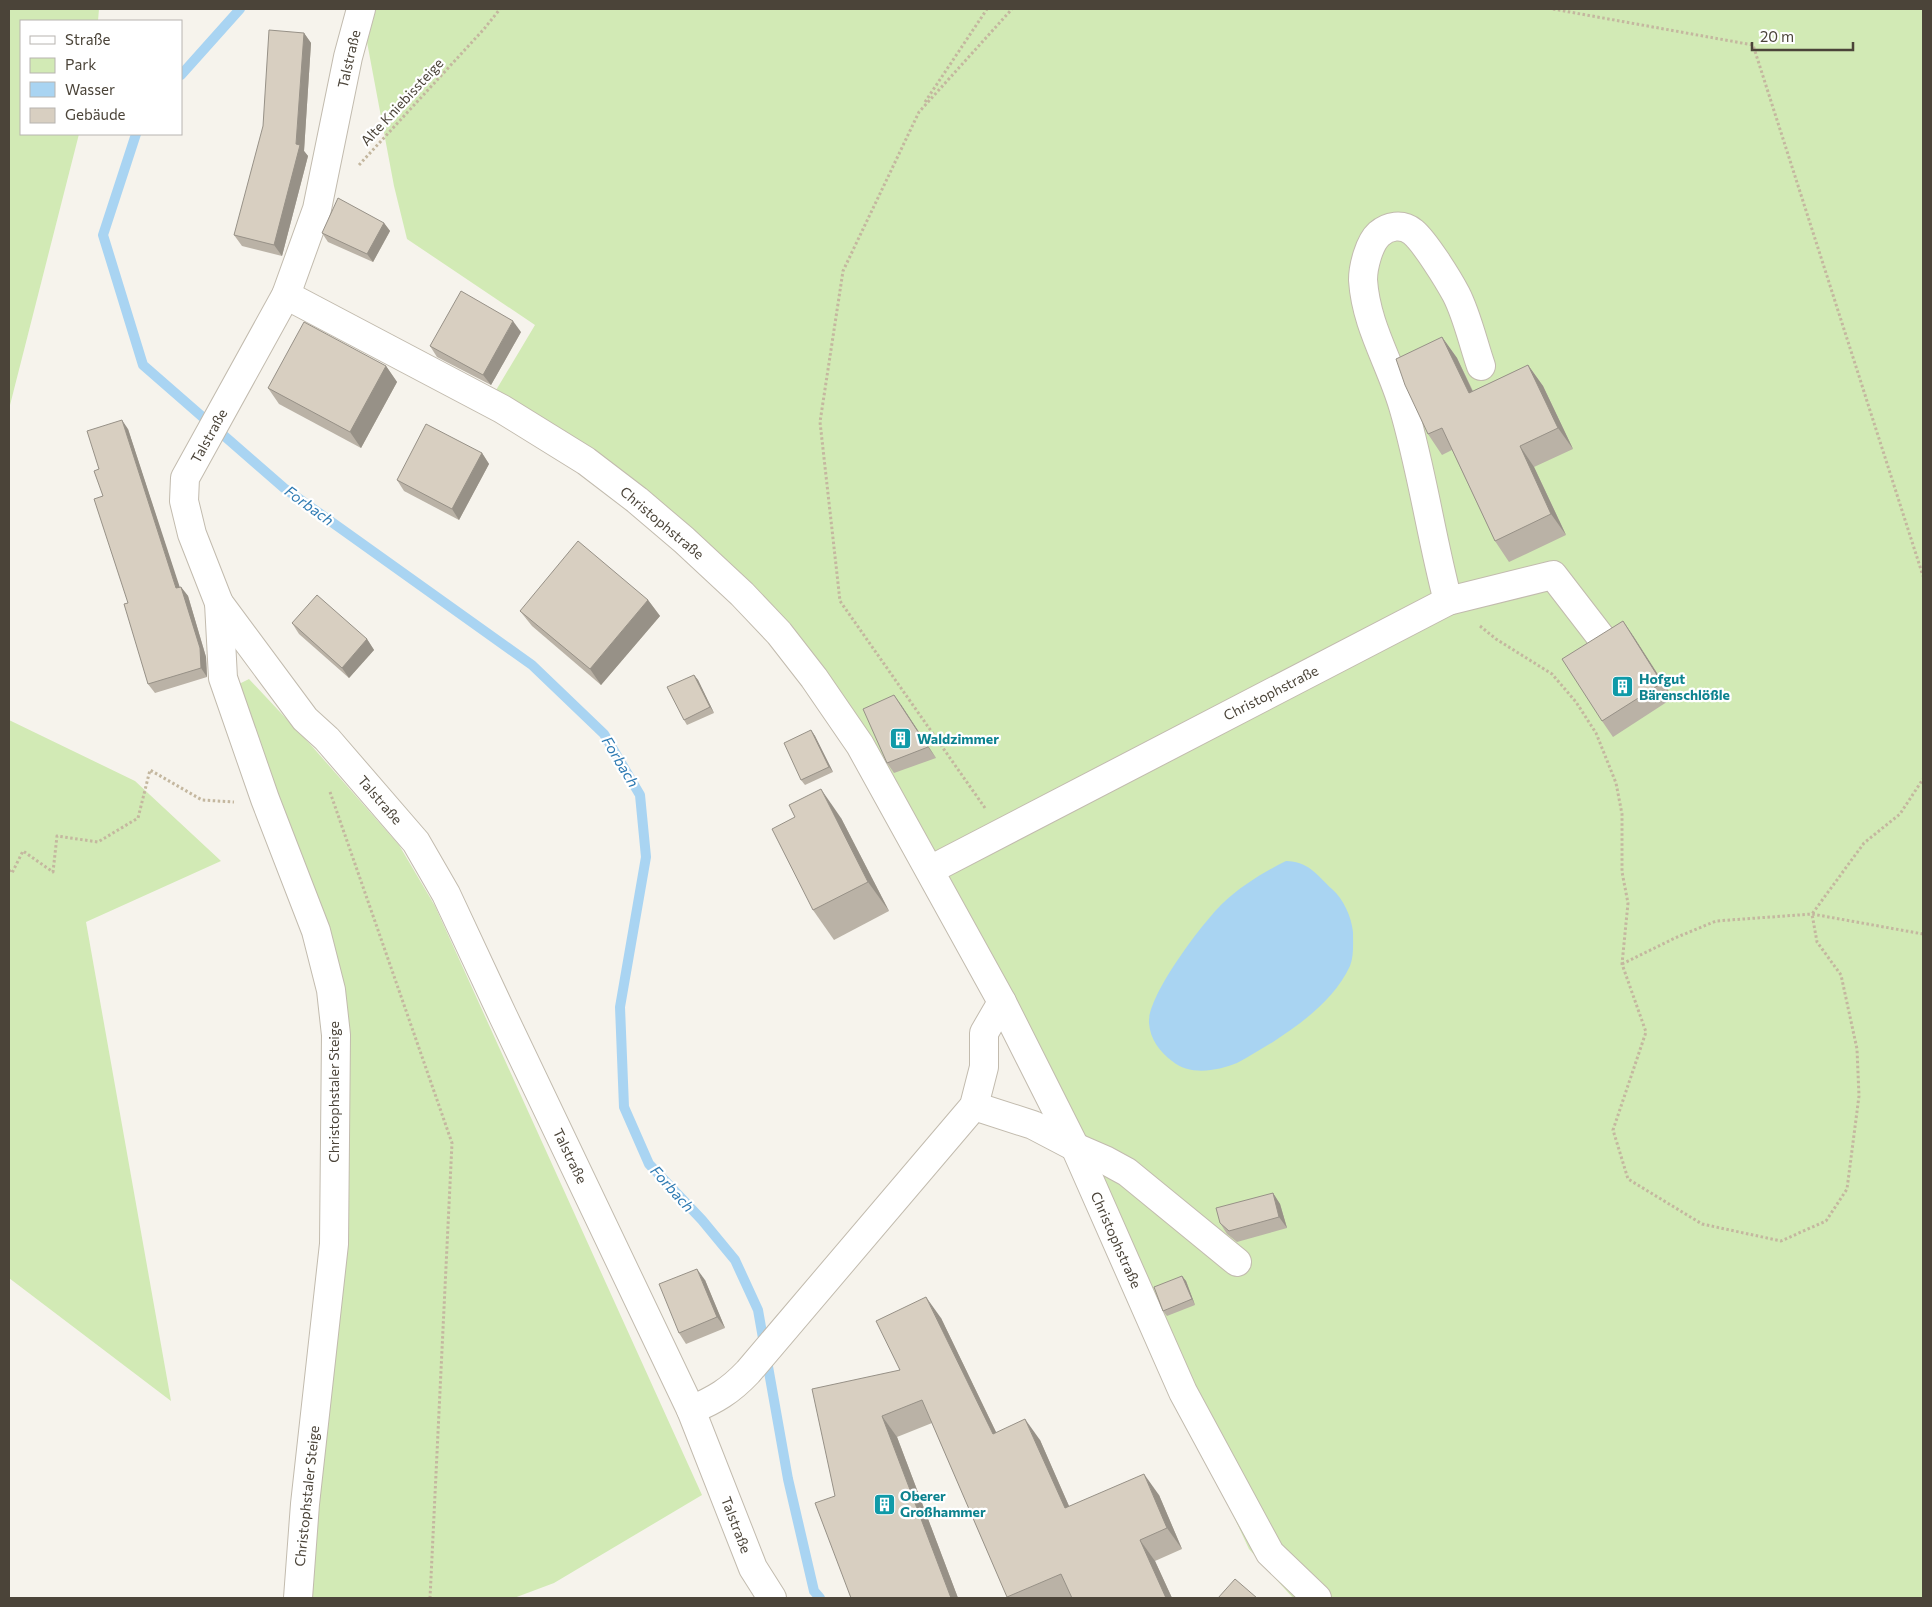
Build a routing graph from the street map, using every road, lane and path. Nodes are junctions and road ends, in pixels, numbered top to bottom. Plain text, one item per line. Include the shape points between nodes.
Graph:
1 (361, 9) edge
2 (500, 9) edge
3 (987, 9) edge
4 (1012, 9) edge
5 (1553, 9) edge
6 (919, 112) junction
7 (352, 172) dead end
8 (286, 295) junction
9 (1482, 366) dead end
10 (1923, 576) edge
11 (1448, 602) junction
12 (219, 603) junction
13 (1600, 636) edge
14 (1923, 779) edge
15 (328, 785) dead end
16 (265, 799) junction
17 (1002, 833) junction
18 (9, 870) edge
19 (930, 870) junction
20 (1812, 914) junction
21 (1923, 934) edge
22 (1622, 964) junction
23 (1002, 1002) junction
24 (974, 1106) junction
25 (1075, 1147) junction
26 (1237, 1262) dead end
27 (691, 1410) junction
28 (298, 1598) edge
29 (430, 1598) edge
30 (772, 1598) edge
31 (1317, 1598) edge

1 - 8 street, Talstraße via 317,208
2 - 7 path, Alte Kniebissteige
3 - 6 path
4 - 6 path
5 - 10 path via 1753,45
6 - 17 path via 843,271 820,422 840,601
8 - 12 street, Talstraße via 185,478 184,502 192,534
8 - 19 street, Christophstraße via 502,409 586,461 684,540 778,633 814,678 860,745
9 - 11 street via 1456,295 1433,258 1412,231 1401,226 1386,228 1375,238 1369,253 1363,277 1366,306 1402,404
11 - 13 street, Christophstraße via 1553,574
11 - 17 street, Christophstraße
11 - 22 path via 1496,639 1552,674 1596,733 1616,782 1622,814 1622,872 1628,903
12 - 16 street, Christophstaler Steige via 224,678
12 - 27 street, Talstraße via 304,719 326,739 416,842 446,894
14 - 20 path via 1900,814 1864,843
15 - 29 path via 452,1142
16 - 18 path via 249,803 202,800 150,770 138,818 98,842 57,836 52,872 23,851 12,873
16 - 28 street, Christophstaler Steige via 316,931 331,990 336,1035 334,1244 305,1504
17 - 19 street, Christophstraße
19 - 23 street, Christophstraße
20 - 21 path
20 - 22 path via 1716,921
20 - 22 path via 1817,942 1841,975 1847,998 1857,1050 1859,1096 1847,1189 1826,1221 1781,1241 1702,1224 1628,1179 1613,1130 1646,1032
23 - 24 street via 984,1034 984,1067
23 - 25 street, Christophstraße
24 - 25 street via 1033,1125
24 - 27 street via 735,1386 717,1399
25 - 26 street via 1127,1172
25 - 31 street, Christophstraße via 1183,1392 1270,1554
27 - 30 street, Talstraße via 753,1568

